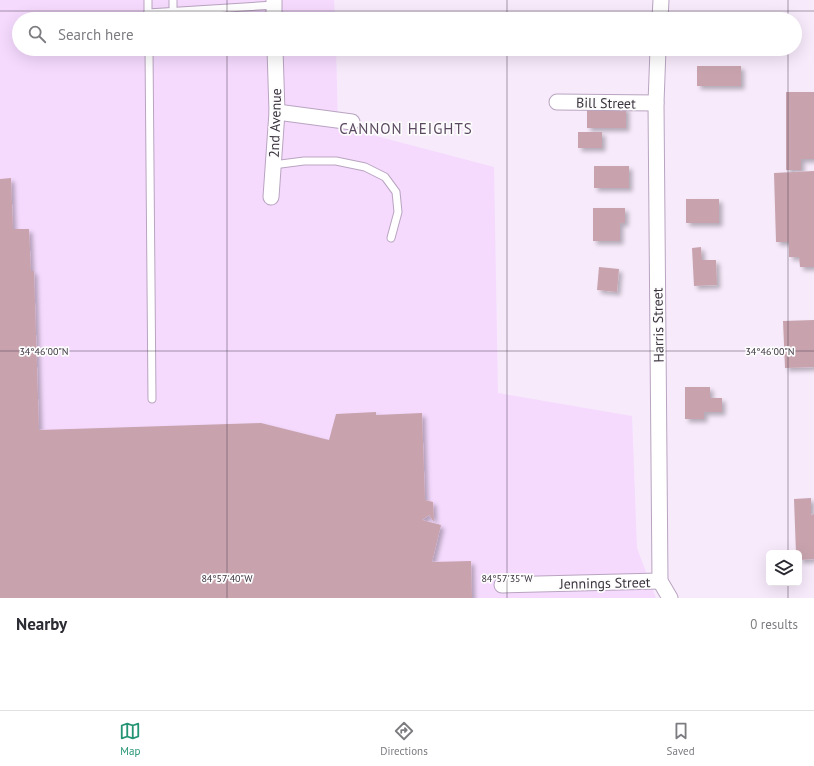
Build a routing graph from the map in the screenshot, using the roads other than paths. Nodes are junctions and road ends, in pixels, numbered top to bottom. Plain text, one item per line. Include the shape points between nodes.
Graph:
1 (148, 0) edge
2 (173, 0) edge
3 (661, 0) edge
4 (252, 3) edge
5 (274, 8) edge
6 (148, 12) edge
7 (173, 12) joint
8 (660, 12) edge
9 (149, 56) edge
10 (275, 56) edge
11 (658, 56) edge
12 (557, 102) dead end
13 (656, 104) junction
14 (277, 112) junction
15 (352, 122) dead end
16 (273, 165) junction
17 (271, 196) dead end
18 (391, 238) dead end
19 (152, 399) dead end
20 (660, 582) junction
21 (502, 585) dead end
22 (670, 598) edge

1 - 6 lane
2 - 7 lane
3 - 8 street
4 - 5 lane
4 - 7 lane
9 - 19 lane
10 - 14 street, 2nd Avenue
11 - 13 street, Harris Street
12 - 13 street, Bill Street
13 - 20 street, Harris Street
14 - 15 street
14 - 16 street, 2nd Avenue
16 - 17 street, 2nd Avenue
16 - 18 lane via 336,161 365,167 385,177 396,192 398,212
20 - 21 street, Jennings Street
20 - 22 street

